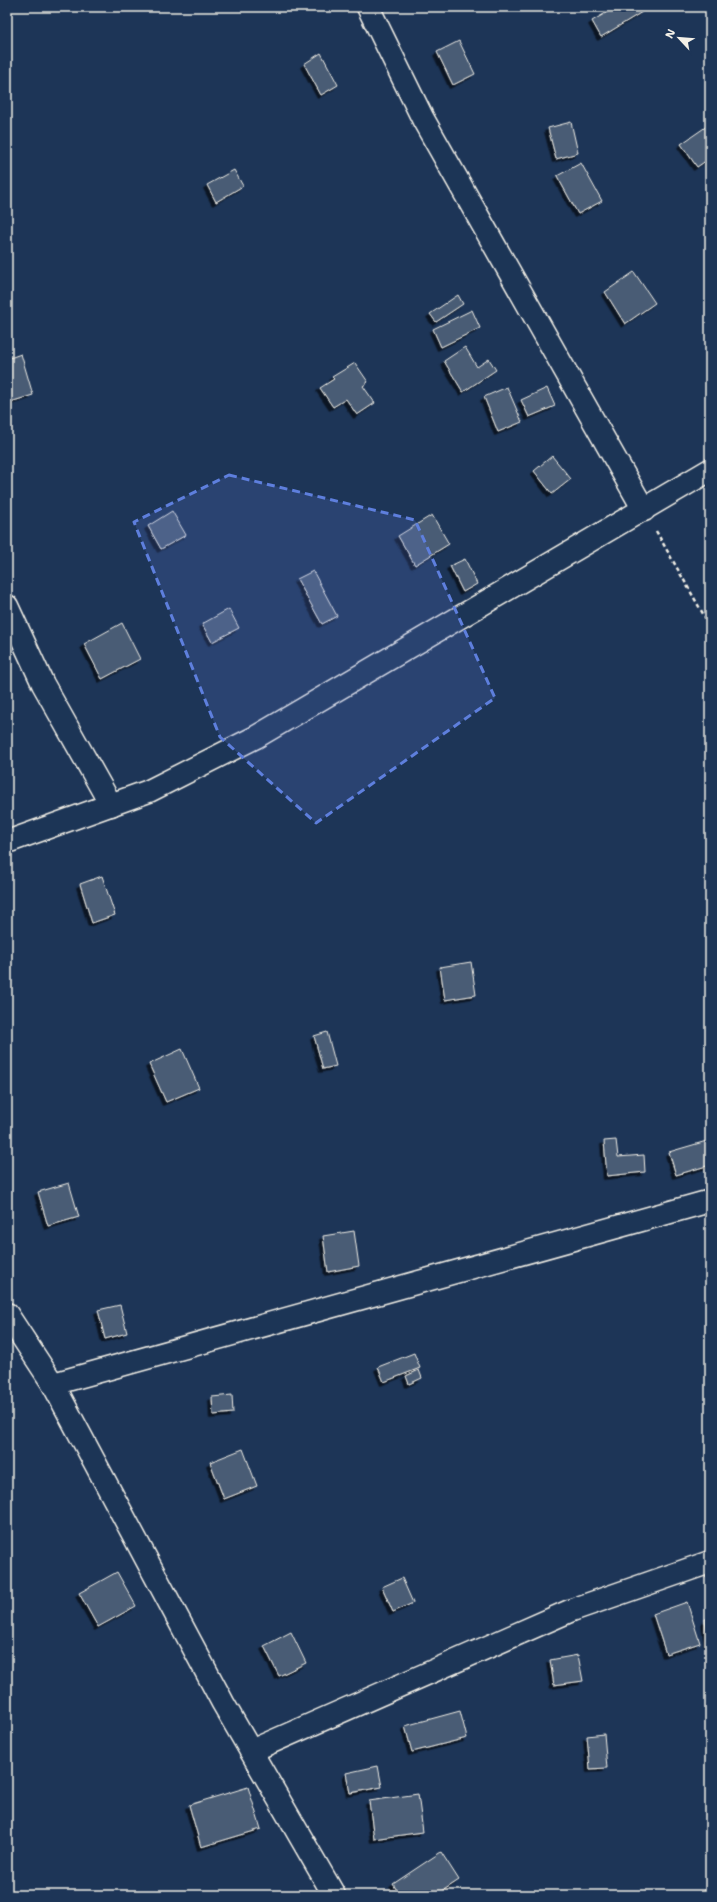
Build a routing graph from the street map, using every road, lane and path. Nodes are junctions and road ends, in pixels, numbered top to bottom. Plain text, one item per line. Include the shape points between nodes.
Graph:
1 (368, 7) edge
2 (710, 470) edge
3 (644, 510) junction
4 (7, 606) edge
5 (710, 626) edge
6 (112, 805) junction
7 (7, 842) edge
8 (710, 1201) edge
9 (7, 1314) edge
10 (53, 1384) junction
11 (710, 1562) edge
12 (251, 1751) junction
13 (334, 1895) edge

1 - 3 street via 423,119
2 - 3 street
3 - 5 path
3 - 6 street via 256,737 149,791
4 - 6 street via 43,684
6 - 7 street
8 - 10 street
9 - 10 street
10 - 12 street
11 - 12 street via 572,1610
12 - 13 street

